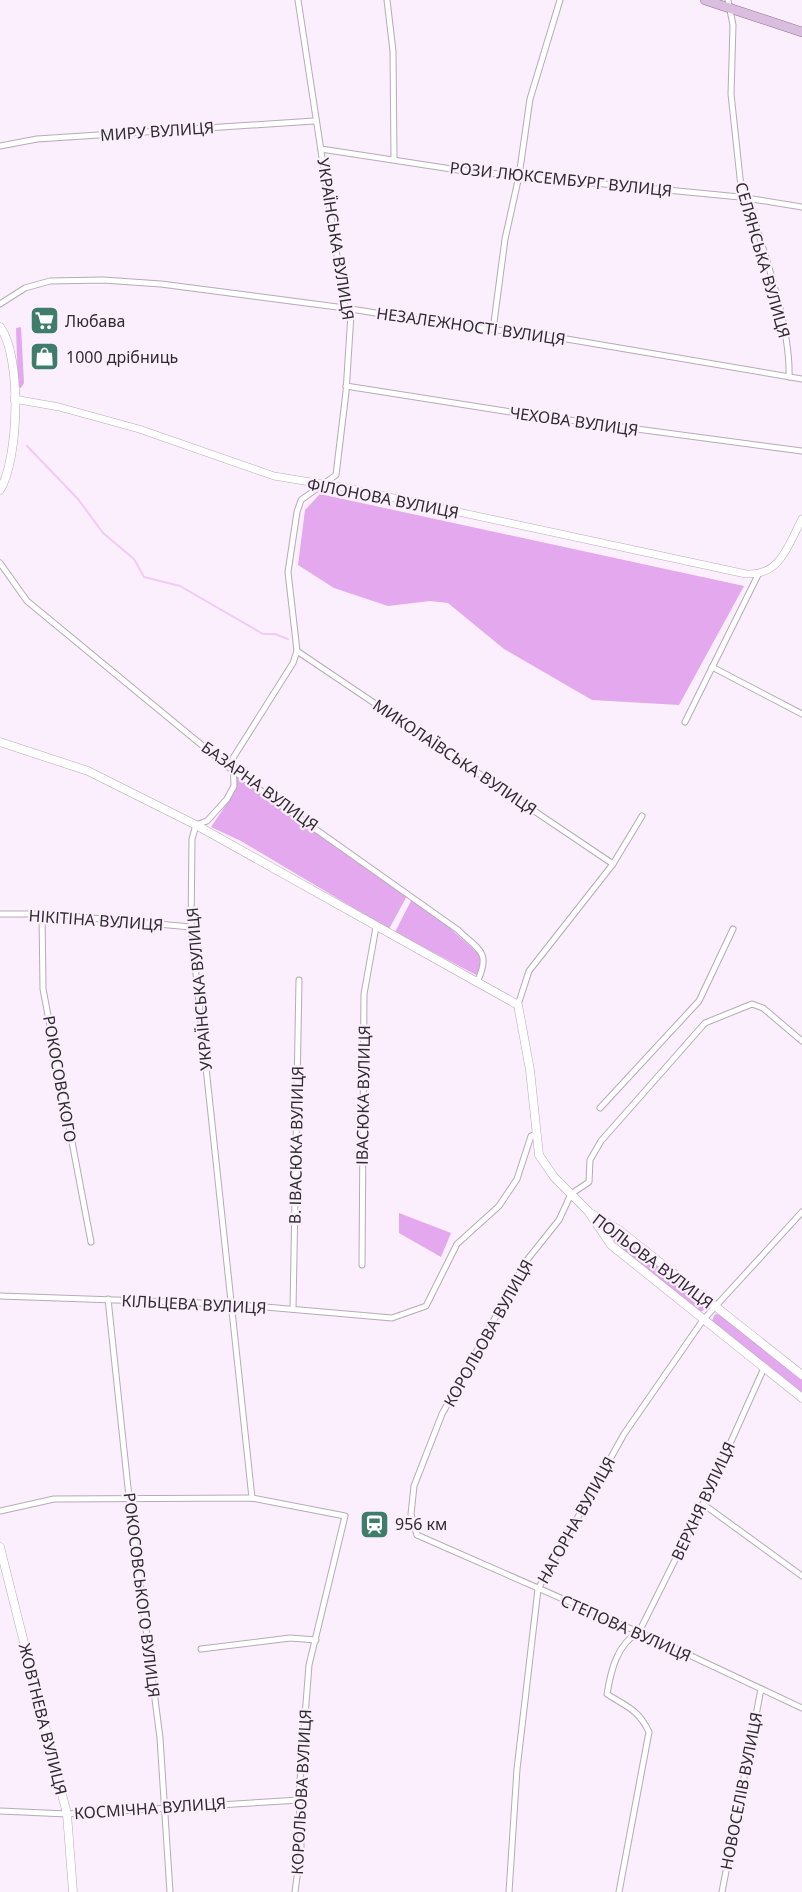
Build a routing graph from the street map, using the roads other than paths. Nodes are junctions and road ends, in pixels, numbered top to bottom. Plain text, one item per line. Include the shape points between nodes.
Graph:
1 (298, 0) edge
2 (387, 0) edge
3 (560, 0) edge
4 (705, 0) edge
5 (729, 4) edge
6 (802, 32) edge
7 (314, 121) junction
8 (0, 146) edge
9 (321, 149) junction
10 (394, 158) junction
11 (519, 176) junction
12 (748, 200) junction
13 (802, 207) edge
14 (0, 304) edge
15 (345, 308) junction
16 (0, 327) edge
17 (493, 330) junction
18 (789, 377) junction
19 (802, 379) edge
20 (346, 386) junction
21 (14, 399) junction
22 (802, 451) edge
23 (322, 485) junction
24 (0, 490) edge
25 (802, 519) edge
26 (0, 563) edge
27 (758, 575) junction
28 (297, 651) junction
29 (712, 667) junction
30 (802, 714) edge
31 (685, 722) dead end
32 (0, 742) edge
33 (232, 770) junction
34 (642, 816) dead end
35 (196, 825) junction
36 (613, 864) junction
37 (0, 914) edge
38 (42, 914) junction
39 (191, 927) junction
40 (376, 927) junction
41 (733, 929) dead end
42 (478, 980) junction
43 (298, 981) dead end
44 (518, 1005) junction
45 (802, 1041) edge
46 (600, 1108) dead end
47 (536, 1134) junction
48 (571, 1194) junction
49 (588, 1212) junction
50 (802, 1212) edge
51 (91, 1242) dead end
52 (362, 1265) dead end
53 (0, 1296) edge
54 (108, 1299) junction
55 (230, 1304) junction
56 (714, 1307) junction
57 (293, 1309) junction
58 (703, 1320) junction
59 (764, 1368) junction
60 (802, 1375) edge
61 (802, 1398) edge
62 (129, 1497) junction
63 (252, 1498) junction
64 (703, 1504) junction
65 (0, 1511) edge
66 (417, 1535) joint
67 (0, 1547) edge
68 (802, 1576) edge
69 (538, 1589) junction
70 (639, 1632) junction
71 (316, 1640) junction
72 (201, 1649) dead end
73 (761, 1689) junction
74 (802, 1708) edge
75 (300, 1800) junction
76 (164, 1807) junction
77 (0, 1812) edge
78 (66, 1814) junction
79 (73, 1892) edge
80 (170, 1892) edge
81 (295, 1892) edge
82 (509, 1892) edge
83 (619, 1892) edge
84 (722, 1892) edge

1 - 7 street, УКРАЇНСЬКА ВУЛИЦЯ
2 - 10 street via 393,51
3 - 11 street via 530,99
4 - 5 main road
5 - 6 main road
5 - 12 street, СЕЛЯНСЬКА ВУЛИЦЯ via 733,25 730,66 734,130 741,187
7 - 8 street, МИРУ ВУЛИЦЯ via 37,139
7 - 9 street, УКРАЇНСЬКА ВУЛИЦЯ
9 - 10 street, РОЗИ ЛЮКСЕМБУРГ ВУЛИЦЯ
9 - 15 street, УКРАЇНСЬКА ВУЛИЦЯ
10 - 11 street, РОЗИ ЛЮКСЕМБУРГ ВУЛИЦЯ
11 - 12 street, РОЗИ ЛЮКСЕМБУРГ ВУЛИЦЯ
11 - 17 street via 505,239
12 - 13 street, РОЗИ ЛЮКСЕМБУРГ ВУЛИЦЯ
12 - 18 street, СЕЛЯНСЬКА ВУЛИЦЯ via 784,327
14 - 15 street, НЕЗАЛЕЖНОСТІ ВУЛИЦЯ via 25,288 50,281 104,280
15 - 17 street, НЕЗАЛЕЖНОСТІ ВУЛИЦЯ
15 - 20 street, УКРАЇНСЬКА ВУЛИЦЯ via 351,314
16 - 21 main road via 11,352
17 - 18 street, НЕЗАЛЕЖНОСТІ ВУЛИЦЯ
18 - 19 street, НЕЗАЛЕЖНОСТІ ВУЛИЦЯ
20 - 22 street, ЧЕХОВА ВУЛИЦЯ
20 - 23 street, УКРАЇНСЬКА ВУЛИЦЯ via 336,476
21 - 23 street, ФІЛОНОВА ВУЛИЦЯ via 140,429 274,476
21 - 24 main road via 14,450
23 - 27 street, ФІЛОНОВА ВУЛИЦЯ
23 - 28 street, УКРАЇНСЬКА ВУЛИЦЯ via 301,500 297,512 288,572
25 - 27 street via 777,564
26 - 33 street, БАЗАРНА ВУЛИЦЯ via 27,601
27 - 29 street
28 - 33 street via 233,758
28 - 36 street, МИКОЛАЇВСЬКА ВУЛИЦЯ
29 - 30 street
29 - 31 street
32 - 35 main road via 88,771
33 - 35 street via 234,786 227,799 207,821
33 - 42 street, БАЗАРНА ВУЛИЦЯ via 458,930 484,956
34 - 36 street
35 - 39 street, УКРАЇНСЬКА ВУЛИЦЯ via 192,839
35 - 40 main road
36 - 44 street via 528,971
37 - 38 street, НІКІТІНА ВУЛИЦЯ
38 - 39 street, НІКІТІНА ВУЛИЦЯ
38 - 51 street, РОКОСОВСКОГО via 43,989
39 - 55 street, УКРАЇНСЬКА ВУЛИЦЯ
40 - 42 main road
40 - 52 street, ІВАСЮКА ВУЛИЦЯ via 364,994
41 - 46 street via 699,1001
42 - 44 main road
43 - 57 street, В. ІВАСЮКА ВУЛИЦЯ
44 - 47 main road
45 - 48 street, КОРОЛЬОВА ВУЛИЦЯ via 763,1008 752,1004 705,1023 601,1141 590,1160 589,1182
47 - 48 main road via 539,1155
47 - 57 street, КІЛЬЦЕВА ВУЛИЦЯ via 527,1143 517,1179 499,1206 457,1244 426,1306 388,1318
48 - 49 main road
48 - 66 street, КОРОЛЬОВА ВУЛИЦЯ via 559,1220 507,1293 442,1414 414,1486 411,1514
49 - 56 main road, ПОЛЬОВА ВУЛИЦЯ via 619,1230
49 - 58 main road, ПОЛЬОВА ВУЛИЦЯ via 611,1245
50 - 56 street, НАГОРНА ВУЛИЦЯ
53 - 54 street, КІЛЬЦЕВА ВУЛИЦЯ
54 - 55 street, КІЛЬЦЕВА ВУЛИЦЯ
54 - 62 street, РОКОСОВСЬКОГО ВУЛИЦЯ
55 - 57 street, КІЛЬЦЕВА ВУЛИЦЯ
55 - 63 street, УКРАЇНСЬКА ВУЛИЦЯ
56 - 58 street, НАГОРНА ВУЛИЦЯ
56 - 60 main road, ПОЛЬОВА ВУЛИЦЯ
58 - 59 main road, ПОЛЬОВА ВУЛИЦЯ
58 - 69 street, НАГОРНА ВУЛИЦЯ via 624,1434
59 - 61 main road, ПОЛЬОВА ВУЛИЦЯ
59 - 64 street, ВЕРХНЯ ВУЛИЦЯ
62 - 63 street
62 - 65 street via 54,1499
62 - 76 street, РОКОСОВСЬКОГО ВУЛИЦЯ via 160,1738
63 - 71 street, КОРОЛЬОВА ВУЛИЦЯ via 345,1516
64 - 68 street
64 - 70 street, ВЕРХНЯ ВУЛИЦЯ
66 - 69 street, СТЕПОВА ВУЛИЦЯ
67 - 78 main road, ЖОВТНЕВА ВУЛИЦЯ
69 - 70 street, СТЕПОВА ВУЛИЦЯ
69 - 82 street, НАГОРНА ВУЛИЦЯ via 517,1769
70 - 73 street, СТЕПОВА ВУЛИЦЯ
70 - 83 street, ВЕРХНЯ ВУЛИЦЯ via 627,1639 620,1652 607,1694 632,1708 650,1732
71 - 72 street via 290,1638
71 - 75 street, КОРОЛЬОВА ВУЛИЦЯ via 309,1665
73 - 74 street, СТЕПОВА ВУЛИЦЯ
73 - 84 street, НОВОСЕЛІВ ВУЛИЦЯ
75 - 76 street, КОСМІЧНА ВУЛИЦЯ
75 - 81 street, КОРОЛЬОВА ВУЛИЦЯ via 301,1847
76 - 78 street, КОСМІЧНА ВУЛИЦЯ
76 - 80 street, РОКОСОВСЬКОГО ВУЛИЦЯ
77 - 78 street, КОСМІЧНА ВУЛИЦЯ
78 - 79 main road, ЖОВТНЕВА ВУЛИЦЯ

